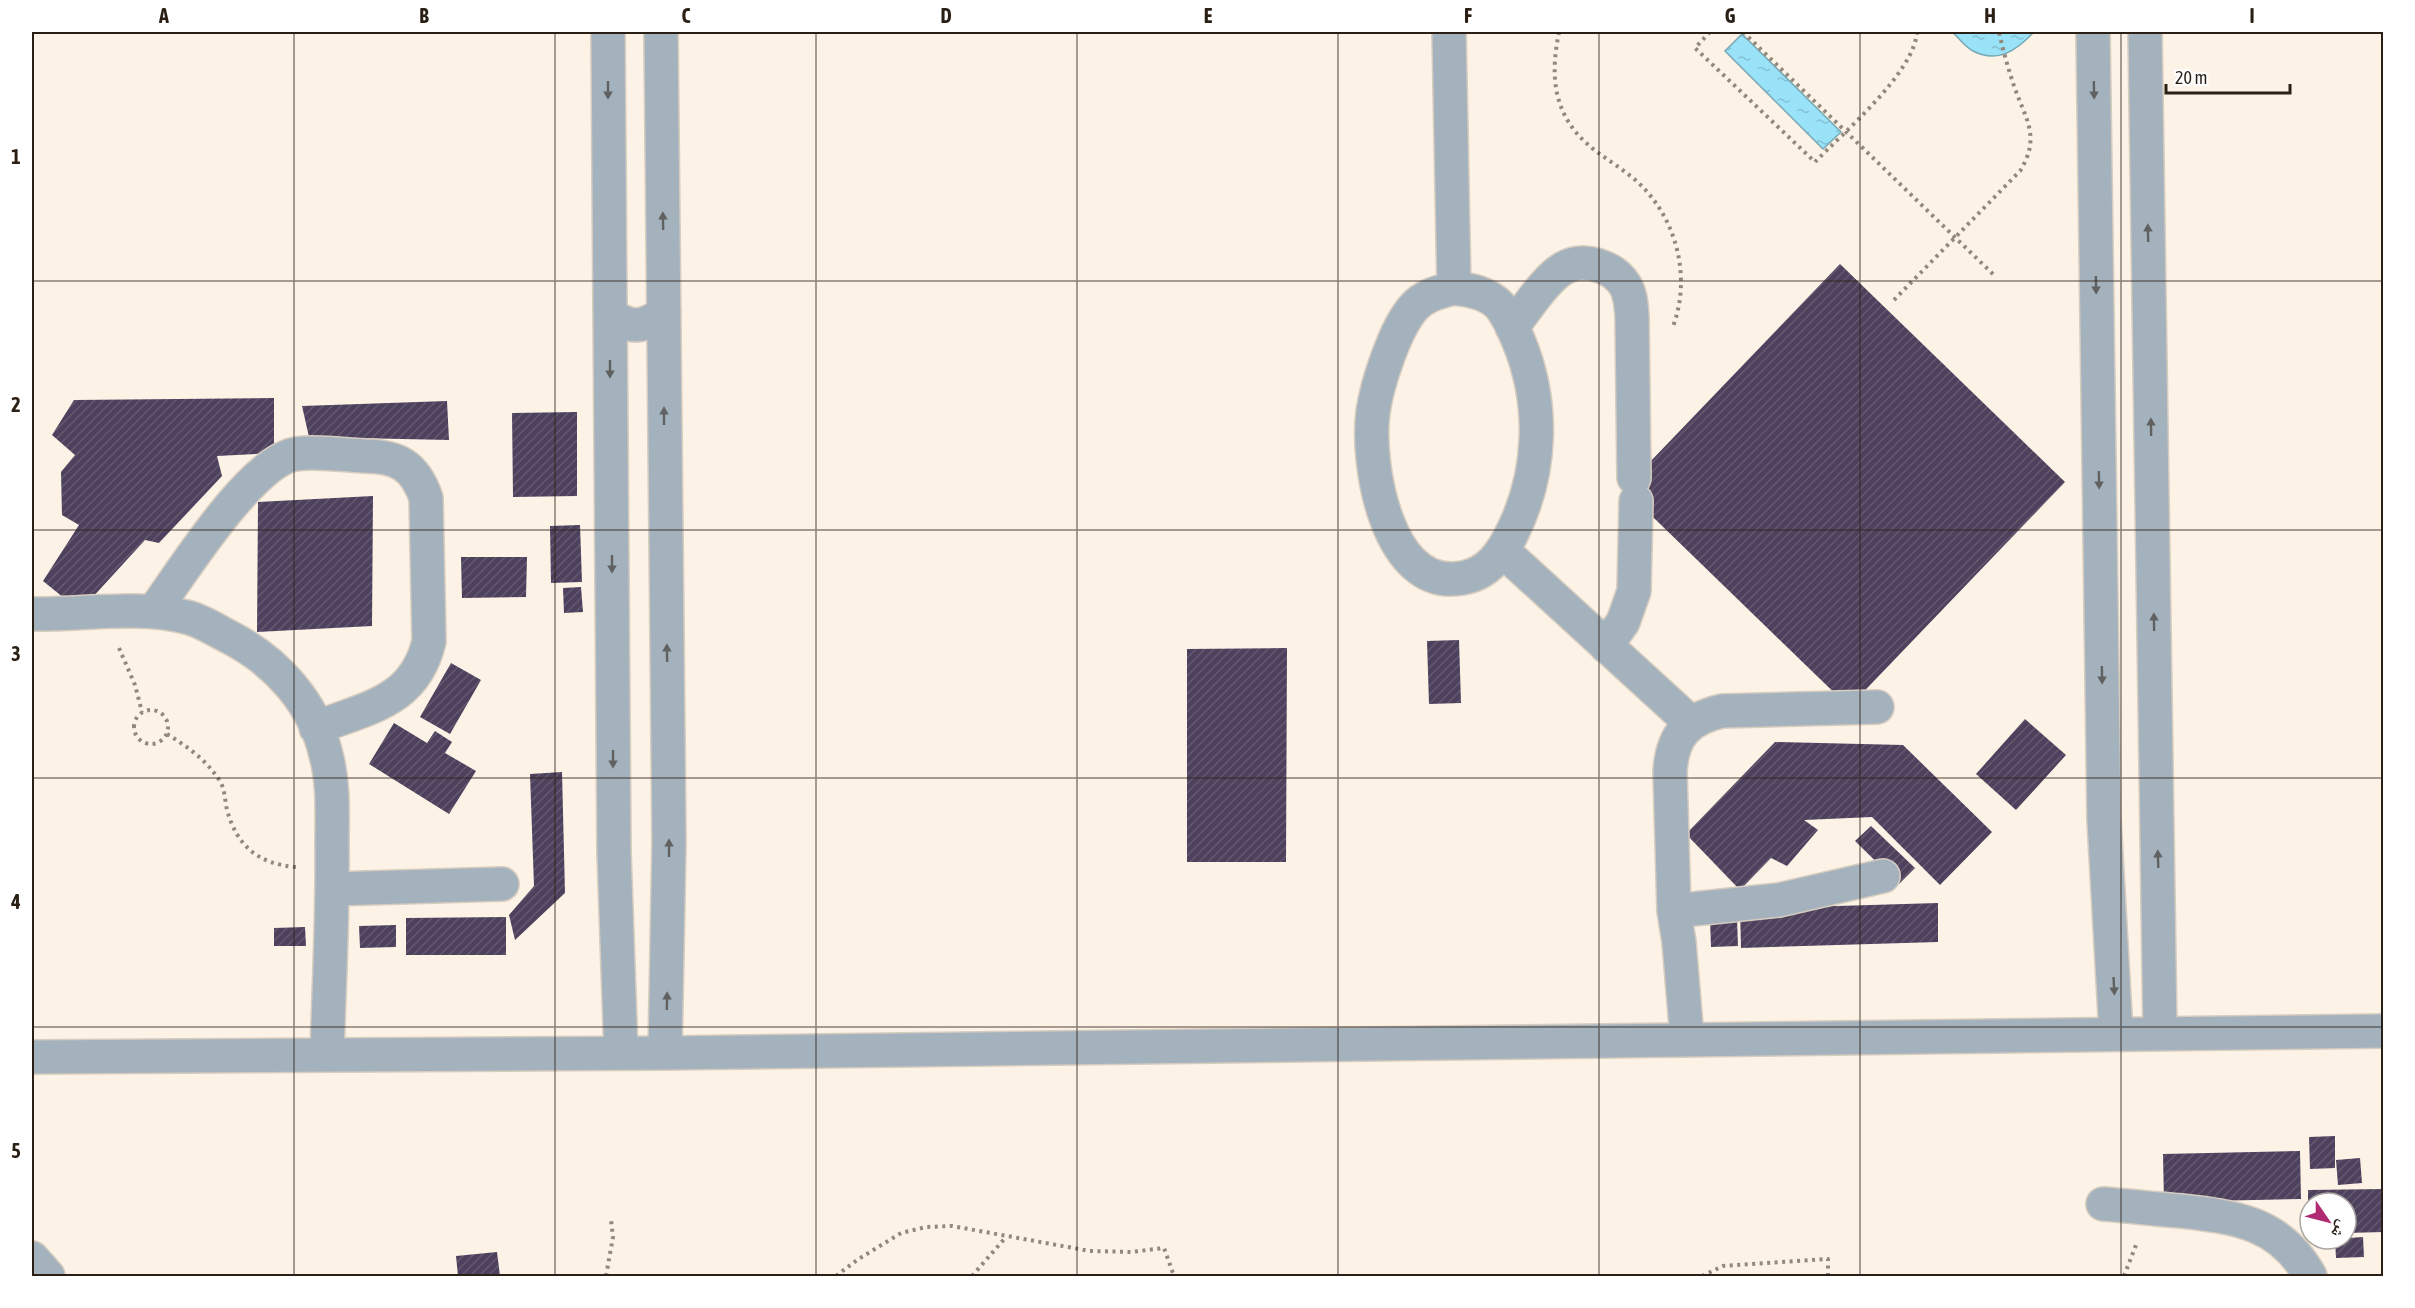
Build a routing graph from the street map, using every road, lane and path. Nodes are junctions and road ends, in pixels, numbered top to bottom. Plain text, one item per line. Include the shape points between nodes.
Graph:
1 (608, 32) edge
2 (661, 32) edge
3 (1449, 32) edge
4 (1559, 32) edge
5 (1710, 32) edge
6 (1743, 32) edge
7 (1917, 32) edge
8 (1999, 32) edge
9 (2093, 32) edge
10 (2145, 32) edge
11 (1846, 131) junction
12 (1955, 237) junction
13 (1996, 277) dead end
14 (1454, 288) junction
15 (1894, 300) dead end
16 (664, 312) junction
17 (610, 313) junction
18 (1512, 327) junction
19 (1669, 336) dead end
20 (611, 462) junction
21 (665, 463) junction
22 (1503, 551) junction
23 (154, 611) junction
24 (96, 613) junction
25 (32, 614) edge
26 (1606, 646) junction
27 (1877, 706) dead end
28 (142, 712) junction
29 (1691, 723) junction
30 (316, 728) junction
31 (167, 734) junction
32 (1883, 876) dead end
33 (332, 877) junction
34 (502, 884) dead end
35 (615, 886) junction
36 (668, 886) junction
37 (2107, 891) junction
38 (2160, 891) junction
39 (1674, 911) junction
40 (2384, 1031) edge
41 (2160, 1032) junction
42 (2116, 1033) junction
43 (1687, 1038) junction
44 (621, 1053) junction
45 (665, 1053) junction
46 (327, 1055) junction
47 (32, 1057) edge
48 (2103, 1204) dead end
49 (611, 1220) dead end
50 (1006, 1237) junction
51 (32, 1258) edge
52 (48, 1276) edge
53 (606, 1276) edge
54 (836, 1276) edge
55 (972, 1276) edge
56 (1174, 1276) edge
57 (1702, 1276) edge
58 (1828, 1276) edge
59 (2310, 1276) edge

1 -> 17 street
16 -> 2 street
3 - 14 street
4 - 19 path via 1554,61 1556,92 1568,120 1586,144 1651,196 1676,242 1681,294
5 - 11 path via 1695,48 1815,162
6 - 11 path
7 - 11 path via 1910,59 1898,76
8 - 12 path via 2028,119 2031,147 2020,171
9 -> 37 street
38 -> 10 street
11 - 12 path
12 - 13 path
12 - 15 path
14 - 18 street via 1479,292 1499,305
14 - 22 street via 1432,293 1414,307 1402,326 1383,368 1373,413 1372,458 1381,503 1398,545 1413,565 1436,577 1461,579 1485,570
16 - 17 street via 643,325 631,326
21 -> 16 street
17 -> 20 street
18 - 22 street via 1527,362 1535,398 1537,436 1524,509
18 - 26 street via 1551,278 1565,267 1598,264 1624,284 1631,299 1634,591 1623,622
20 - 21 street via 620,454 644,450
20 -> 35 street
36 -> 21 street
22 - 26 street
23 - 24 street
23 - 30 street via 189,617 251,649 278,670 300,697
23 - 30 street via 228,509 262,472 278,461 295,454 374,456 393,459 407,467 420,480 426,498 429,641 424,661 415,678 401,691
24 - 25 street
24 - 28 path via 126,659
26 - 29 street
27 - 29 street via 1722,711
28 - 31 path via 159,711 169,726
28 - 31 path via 135,719 134,728 143,742 161,742
29 - 39 street via 1671,754
30 - 33 street via 331,780
31 - 33 path via 187,746 222,785 235,834 246,847 276,864
32 - 39 street via 1779,900
33 - 34 street
33 - 46 street
35 - 36 street via 635,896 658,893
35 - 44 street
45 -> 36 street
37 - 38 street via 2127,903 2150,900
37 -> 42 street
38 - 41 street
39 - 43 street
40 - 41 street
41 - 42 street
42 - 43 street
43 - 45 street
44 - 45 street
44 - 46 street
46 - 47 street
48 - 59 street via 2223,1215 2253,1223 2279,1239
49 - 53 path via 613,1237
50 - 54 path via 952,1226 926,1227 901,1233
50 - 55 path
50 - 56 path via 1090,1251 1164,1248
51 - 52 street
57 - 58 path via 1723,1266 1828,1258

